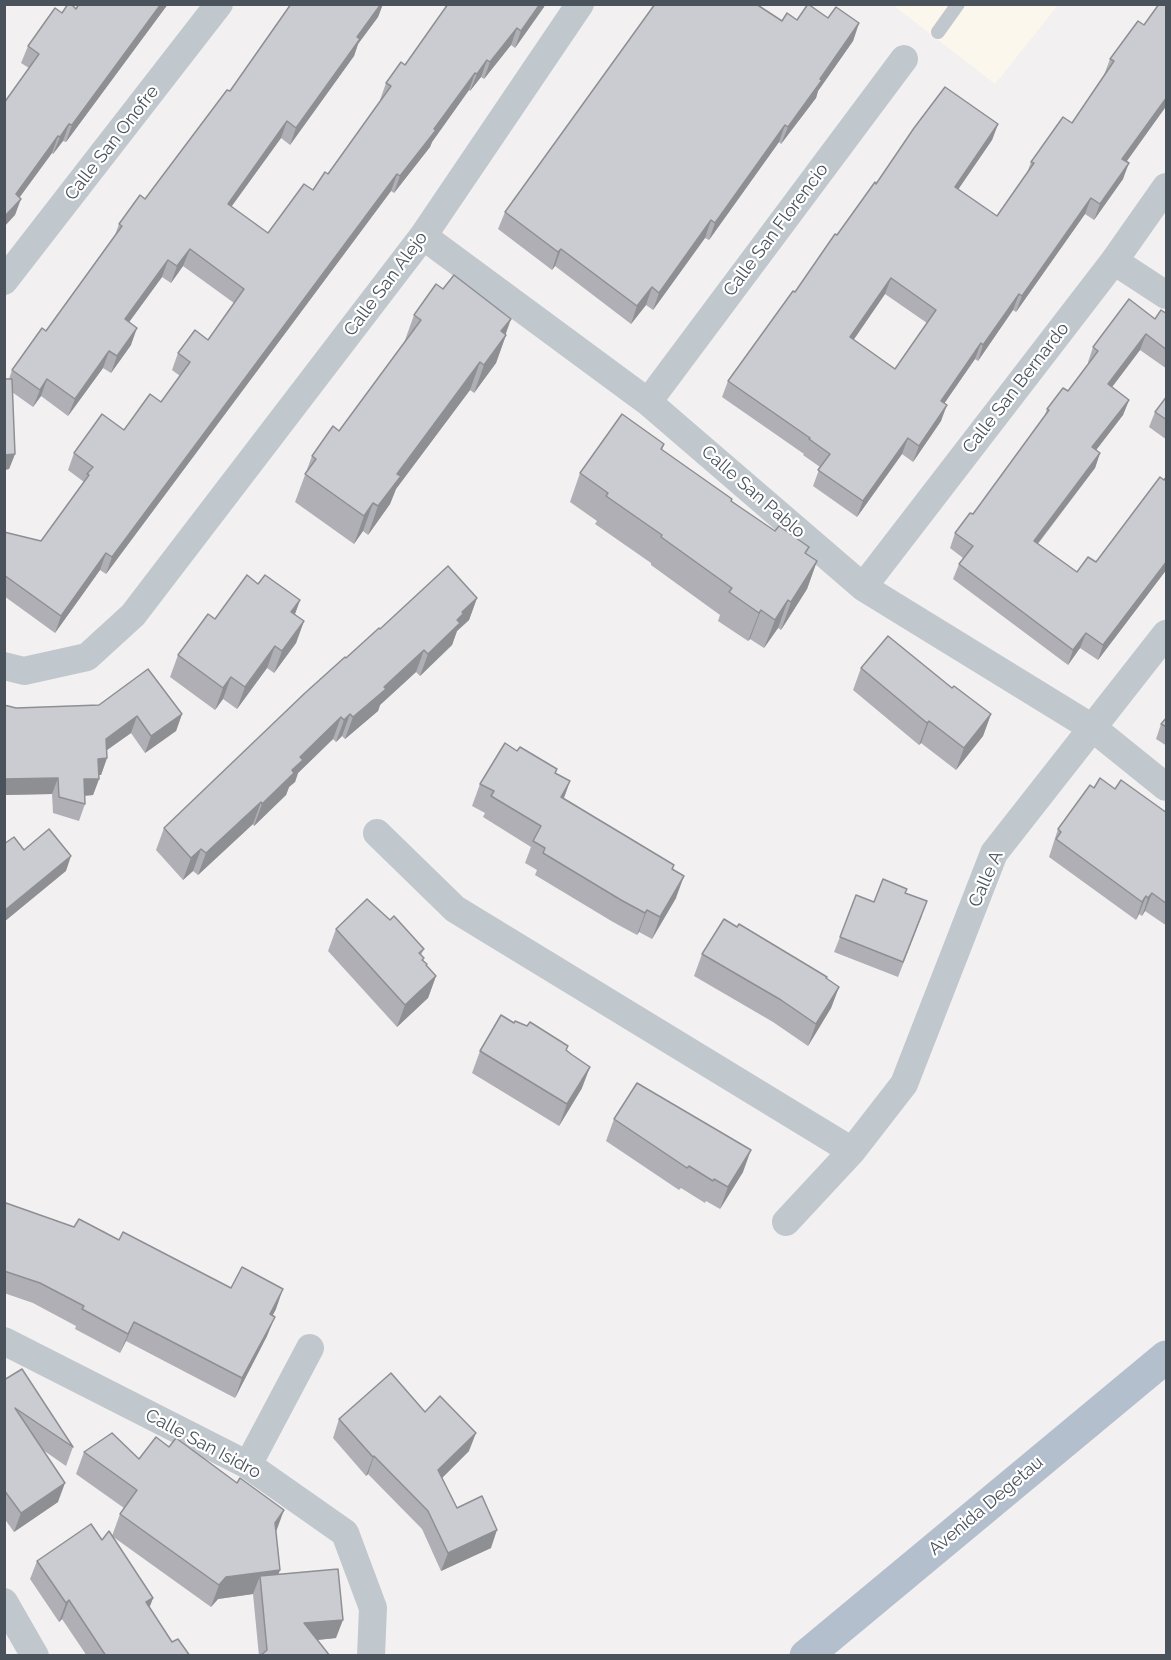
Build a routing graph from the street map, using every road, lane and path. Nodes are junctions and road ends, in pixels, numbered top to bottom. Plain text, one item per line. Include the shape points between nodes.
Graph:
1 (219, 4) edge
2 (580, 4) edge
3 (958, 4) edge
4 (938, 32) dead end
5 (904, 59) dead end
6 (1167, 187) edge
7 (423, 236) junction
8 (1114, 261) junction
9 (4, 280) edge
10 (1167, 295) edge
11 (648, 402) junction
12 (863, 587) junction
13 (1167, 634) edge
14 (4, 666) edge
15 (1094, 729) junction
16 (1167, 787) edge
17 (377, 833) dead end
18 (852, 1151) junction
19 (786, 1222) dead end
20 (4, 1341) edge
21 (310, 1348) dead end
22 (1167, 1357) edge
23 (248, 1465) junction
24 (4, 1602) edge
25 (35, 1656) edge
26 (371, 1656) edge
27 (806, 1656) edge

1 - 9 street, Calle San Onofre
2 - 7 street, Calle San Alejo
3 - 4 lane
5 - 11 street, Calle San Florencio
6 - 8 street, Calle San Bernardo
7 - 11 street, Calle San Pablo
7 - 14 street, Calle San Alejo via 133,615 87,657 24,671
8 - 10 street
8 - 12 street, Calle San Bernardo
11 - 12 street, Calle San Pablo
12 - 15 street, Calle San Pablo
13 - 15 street, Calle A
15 - 16 street, Calle San Pablo
15 - 18 street, Calle A via 994,853 904,1084
17 - 18 street via 455,909
18 - 19 street, Calle A
20 - 23 street, Calle San Isidro
21 - 23 street
22 - 27 main road, Avenida Degetau
23 - 26 street, Calle San Isidro via 345,1533 373,1608
24 - 25 street

